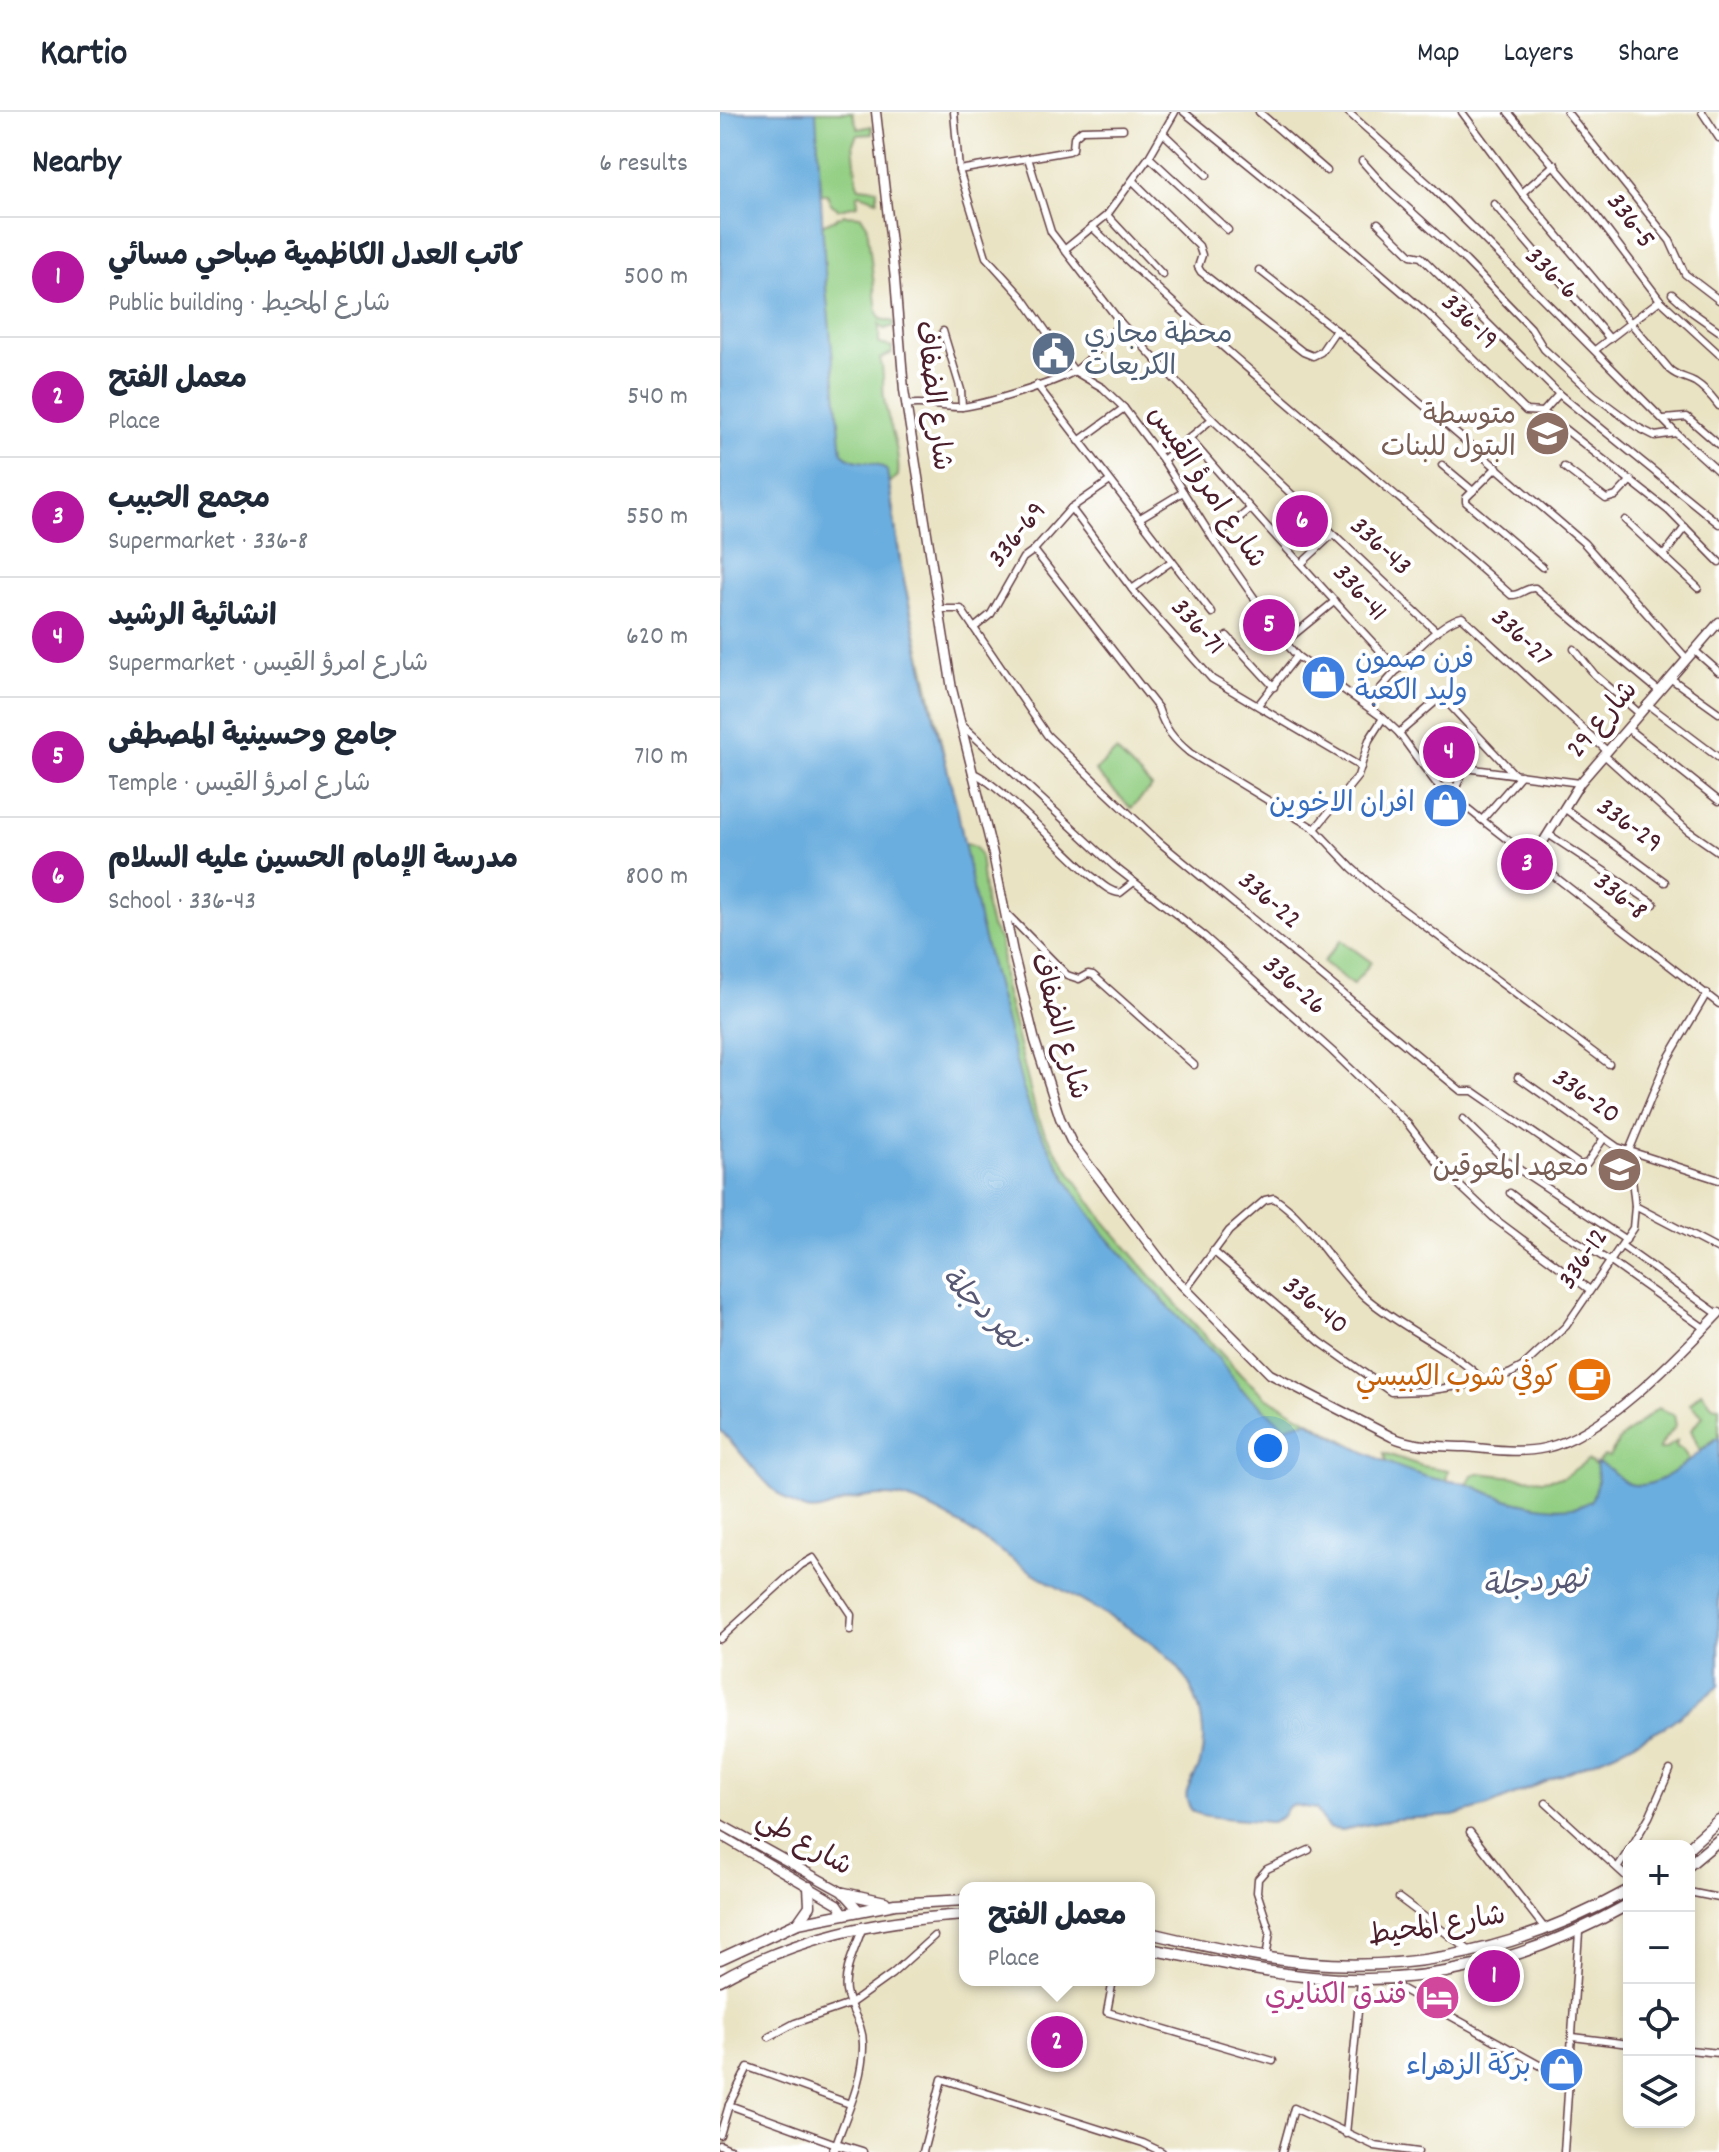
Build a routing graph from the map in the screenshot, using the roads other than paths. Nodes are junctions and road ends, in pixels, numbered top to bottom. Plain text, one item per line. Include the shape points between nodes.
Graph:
1 (876, 112) edge
2 (954, 112) edge
3 (1175, 112) edge
4 (1184, 112) edge
5 (1259, 112) edge
6 (1348, 112) edge
7 (1462, 112) edge
8 (1508, 112) edge
9 (1567, 112) edge
10 (1702, 112) edge
11 (1123, 129) dead end
12 (1163, 133) junction
13 (1719, 138) edge
14 (1149, 157) junction
15 (1028, 158) junction
16 (1362, 161) dead end
17 (1555, 164) junction
18 (959, 170) junction
19 (1327, 171) dead end
20 (1207, 175) dead end
21 (1133, 181) junction
22 (1522, 193) junction
23 (1494, 204) dead end
24 (1107, 215) junction
25 (1378, 223) dead end
26 (1092, 227) junction
27 (1228, 230) dead end
28 (1064, 250) junction
29 (1259, 270) dead end
30 (1163, 275) dead end
31 (1672, 294) dead end
32 (1660, 300) junction
33 (1719, 300) edge
34 (1631, 322) junction
35 (1121, 323) junction
36 (1336, 330) junction
37 (943, 331) dead end
38 (1719, 331) edge
39 (1610, 339) junction
40 (1595, 350) junction
41 (1719, 354) edge
42 (1074, 371) junction
43 (1037, 385) junction
44 (1559, 394) junction
45 (906, 405) junction
46 (1719, 406) edge
47 (962, 407) junction
48 (1124, 408) junction
49 (1543, 412) junction
50 (1212, 419) junction
51 (1664, 419) junction
52 (1676, 433) junction
53 (1190, 439) junction
54 (1079, 441) junction
55 (1719, 445) edge
56 (1163, 460) junction
57 (1442, 465) dead end
58 (1497, 467) junction
59 (1564, 467) dead end
60 (1719, 472) edge
61 (1631, 480) junction
62 (1110, 481) junction
63 (1473, 491) junction
64 (1183, 492) junction
65 (1071, 508) junction
66 (1249, 510) junction
67 (1140, 518) junction
68 (1625, 520) dead end
69 (1719, 524) edge
70 (1685, 527) junction
71 (1332, 535) junction
72 (1213, 539) junction
73 (1034, 550) junction
74 (1664, 555) junction
75 (1172, 561) junction
76 (1719, 562) edge
77 (1302, 563) junction
78 (1542, 567) dead end
79 (1698, 588) dead end
80 (1132, 589) junction
81 (1335, 601) junction
82 (940, 609) junction
83 (1212, 613) dead end
84 (1719, 622) edge
85 (974, 628) junction
86 (1437, 632) junction
87 (1227, 636) dead end
88 (1285, 642) junction
89 (1574, 649) dead end
90 (1694, 650) junction
91 (1297, 656) junction
92 (1687, 659) junction
93 (1398, 670) junction
94 (1719, 672) edge
95 (1670, 678) junction
96 (1274, 687) junction
97 (1659, 691) junction
98 (1367, 704) junction
99 (1647, 704) junction
100 (1258, 705) junction
101 (1639, 713) junction
102 (1719, 713) edge
103 (1383, 718) junction
104 (959, 723) junction
105 (1627, 728) junction
106 (1399, 733) junction
107 (1606, 753) junction
108 (1719, 758) edge
109 (1420, 762) junction
110 (1361, 767) junction
111 (1465, 768) junction
112 (972, 773) junction
113 (1518, 775) junction
114 (1580, 783) junction
115 (1452, 796) junction
116 (1719, 801) edge
117 (1564, 808) junction
118 (1482, 820) junction
119 (1315, 829) junction
120 (1548, 834) junction
121 (1719, 852) edge
122 (1533, 858) junction
123 (1134, 882) junction
124 (1665, 882) dead end
125 (1654, 904) dead end
126 (1004, 911) junction
127 (1707, 993) junction
128 (1719, 1004) edge
129 (1609, 1064) dead end
130 (1194, 1065) dead end
131 (1518, 1077) dead end
132 (1463, 1119) dead end
133 (1604, 1138) junction
134 (1629, 1151) junction
135 (1719, 1180) edge
136 (1510, 1193) dead end
137 (1635, 1206) junction
138 (1624, 1243) junction
139 (1719, 1250) edge
140 (1213, 1251) junction
141 (1611, 1262) junction
142 (1186, 1289) junction
143 (1590, 1290) junction
144 (1718, 1313) edge
145 (1704, 1328) junction
146 (1485, 1382) junction
147 (1391, 1392) joint
148 (850, 1630) dead end
149 (720, 1639) edge
150 (1670, 1770) dead end
151 (1546, 1803) dead end
152 (1719, 1820) edge
153 (720, 1824) edge
154 (1470, 1832) dead end
155 (720, 1835) edge
156 (1635, 1840) edge
157 (1719, 1840) edge
158 (1695, 1842) edge
159 (1309, 1850) dead end
160 (1623, 1859) edge
161 (1695, 1860) edge
162 (1618, 1867) junction
163 (1623, 1872) edge
164 (809, 1887) junction
165 (844, 1893) junction
166 (1623, 1893) edge
167 (1695, 1893) edge
168 (1399, 1898) dead end
169 (1719, 1898) edge
170 (959, 1900) edge
171 (895, 1904) junction
172 (1623, 1907) edge
173 (871, 1908) junction
174 (859, 1910) junction
175 (838, 1914) junction
176 (959, 1916) edge
177 (798, 1923) junction
178 (862, 1925) junction
179 (1546, 1930) junction
180 (838, 1932) junction
181 (1579, 1932) junction
182 (1155, 1934) edge
183 (934, 1936) dead end
184 (1155, 1950) edge
185 (1471, 1952) junction
186 (1266, 1958) junction
187 (720, 1959) edge
188 (720, 1980) edge
189 (1361, 1980) junction
190 (1112, 1986) edge
191 (1400, 1988) dead end
192 (850, 2004) junction
193 (769, 2037) dead end
194 (1573, 2037) junction
195 (1623, 2043) edge
196 (1695, 2051) edge
197 (1719, 2053) edge
198 (1273, 2061) dead end
199 (1570, 2082) junction
200 (850, 2104) junction
201 (729, 2105) junction
202 (1346, 2134) junction
203 (720, 2135) edge
204 (720, 2145) edge
205 (835, 2148) edge
206 (737, 2152) edge
207 (862, 2152) edge
208 (923, 2152) edge
209 (1162, 2152) edge
210 (1282, 2152) edge
211 (1418, 2152) edge
212 (1564, 2152) edge

1 - 45 street, شارع الضفاف
2 - 18 street, شارع امرؤ القيس
3 - 12 street
4 - 49 street, 336-19 via 1429,315 1526,411
5 - 19 street
6 - 40 street, 336-6 via 1430,185
7 - 22 street
8 - 17 street, 336-5
9 - 33 street via 1670,241 1685,274
10 - 13 street
11 - 15 street via 1082,130 1074,137 1073,149
12 - 14 street
12 - 20 street
14 - 21 street
14 - 27 street
15 - 18 street
15 - 28 street, 336-43 via 1051,232
16 - 52 street via 1594,395 1655,436
17 - 22 street
17 - 32 street, 336-5
18 - 42 street, شارع امرؤ القيس via 986,257 1023,298
21 - 24 street
21 - 36 street via 1202,250 1201,272 1303,352 1321,352
22 - 34 street
23 - 39 street
24 - 26 street
24 - 30 street
25 - 44 street via 1411,255 1421,257
26 - 28 street
26 - 97 street via 1218,344 1511,595 1535,588
28 - 35 street, 336-43
29 - 36 street
31 - 38 street
32 - 34 street
32 - 41 street, 336-5
34 - 39 street
34 - 46 street via 1670,370 1705,389
35 - 42 street
35 - 50 street, 336-43
36 - 58 street
37 - 47 street
39 - 40 street
40 - 51 street, 336-6
42 - 43 street
42 - 48 street, شارع امرؤ القيس
43 - 47 street
43 - 54 street
44 - 49 street
44 - 69 street
45 - 47 street
45 - 82 street, شارع الضفاف
48 - 54 street
48 - 56 street, شارع امرؤ القيس
49 - 61 street, 336-19
50 - 53 street
50 - 71 street, 336-43
51 - 52 street, 336-6
51 - 55 street via 1687,417
52 - 60 street, 336-6
53 - 56 street
53 - 66 street, 336-41
54 - 62 street
56 - 64 street, شارع امرؤ القيس
57 - 63 street
58 - 63 street
58 - 92 street via 1584,543
59 - 61 street via 1606,499
61 - 70 street, 336-19
62 - 65 street, 336-69
62 - 67 street
63 - 78 street via 1466,502
64 - 67 street
64 - 72 street, شارع امرؤ القيس
65 - 73 street, 336-69
65 - 80 street, 336-71
66 - 72 street
66 - 77 street, 336-41
67 - 75 street
68 - 74 street
70 - 74 street
70 - 76 street, 336-19
71 - 77 street
71 - 86 street, 336-43
72 - 88 street, شارع امرؤ القيس
73 - 85 street, 336-69 via 1023,558 991,614
73 - 119 street via 1158,708 1178,744
74 - 79 street
75 - 80 street
75 - 83 street
77 - 81 street, 336-41
80 - 100 street, 336-71 via 1212,679
81 - 88 street
81 - 93 street, 336-41
82 - 85 street, 336-22 via 961,609
82 - 104 street, شارع الضفاف
84 - 90 street, شارع 29
85 - 133 street, 336-22 via 1047,735 1158,841 1387,1032 1461,1091 1473,1091 1580,1165
86 - 93 street, 336-27
86 - 107 street, 336-27 via 1453,619 1470,621
87 - 96 street
88 - 91 street, شارع امرؤ القيس
89 - 101 street
90 - 92 street, شارع 29
90 - 94 street
91 - 96 street
91 - 98 street, شارع امرؤ القيس
92 - 95 street, شارع 29
93 - 98 street, 336-27
95 - 97 street, شارع 29
95 - 102 street
96 - 100 street
97 - 99 street, شارع 29
98 - 103 street, شارع امرؤ القيس
99 - 101 street, شارع 29
99 - 108 street
100 - 110 street, 336-71
101 - 105 street, شارع 29
103 - 106 street, شارع امرؤ القيس
103 - 110 street
104 - 112 street, شارع الضفاف
104 - 123 street, 336-26
105 - 107 street, شارع 29
105 - 116 street
106 - 109 street, شارع امرؤ القيس
106 - 113 street via 1435,702 1445,700
107 - 114 street, شارع 29
107 - 121 street, 336-27 via 1687,830
109 - 111 street
109 - 115 street, 336-8
110 - 119 street
111 - 113 street
111 - 115 street
112 - 123 street via 989,780 1109,889 1120,893
112 - 126 street, شارع الضفاف
113 - 114 street
113 - 118 street
114 - 117 street, شارع 29
115 - 118 street, 336-8
117 - 120 street, شارع 29
117 - 124 street, 336-29
118 - 122 street, 336-8
119 - 129 street via 1378,891
120 - 122 street, شارع 29
120 - 125 street
122 - 127 street, 336-8
123 - 143 street, 336-26 via 1204,936 1332,1051 1495,1219
126 - 130 street via 1067,975 1093,975
126 - 142 street, شارع الضفاف via 1035,1041 1066,1132
127 - 128 street, 336-8
127 - 134 street, 336-12 via 1666,1062
131 - 133 street, 336-20
132 - 138 street via 1505,1160
133 - 134 street, 336-20
134 - 135 street, 336-20
134 - 137 street, 336-12
136 - 141 street
137 - 138 street, 336-12 via 1635,1223
137 - 139 street
138 - 141 street, 336-12
138 - 144 street
140 - 142 street
140 - 146 street via 1229,1231 1274,1198 1371,1302
140 - 147 street, 336-40 via 1320,1342
141 - 143 street, 336-12
141 - 145 street
142 - 145 street, شارع الضفاف via 1275,1378 1410,1444 1523,1451 1563,1442 1631,1398
143 - 146 street, 336-12 via 1541,1351 1511,1373
144 - 145 street, شارع الضفاف
146 - 147 street, 336-12
148 - 149 street via 851,1615 813,1558
150 - 156 street
151 - 162 street
152 - 158 main road
153 - 165 street, شارع طي
154 - 179 street
155 - 164 street, شارع طي
157 - 161 main road
159 - 186 street via 1267,1869 1258,1879 1270,1932
160 - 162 street
162 - 163 street
164 - 175 street, شارع طي via 838,1904
164 - 177 main road via 810,1906
165 - 171 main road
165 - 174 street, شارع طي
166 - 179 main road, شارع المحيط
167 - 169 street
168 - 185 street
170 - 171 main road
171 - 173 main road
172 - 181 main road, شارع المحيط
173 - 174 main road
173 - 178 main road
174 - 175 main road
174 - 178 main road
175 - 177 main road
175 - 178 main road
175 - 180 main road
176 - 178 main road
177 - 187 main road
178 - 180 main road
178 - 192 street via 847,1977
179 - 185 main road, شارع المحيط
180 - 188 main road via 767,1955
181 - 189 main road, شارع المحيط via 1475,1967
181 - 194 street
182 - 186 main road, شارع المحيط
183 - 192 street
184 - 189 main road, شارع المحيط via 1266,1971
185 - 186 main road, شارع المحيط via 1357,1966
189 - 202 street
190 - 198 street via 1107,2012
191 - 199 street
192 - 193 street
192 - 200 street via 859,2019 863,2046
194 - 195 street
194 - 199 street
196 - 197 street
199 - 212 street
200 - 201 street via 748,2067
200 - 205 street
201 - 203 street
201 - 205 street
202 - 210 street via 1294,2108
202 - 211 street via 1375,2146
204 - 206 street
205 - 207 street
208 - 209 street via 942,2079

